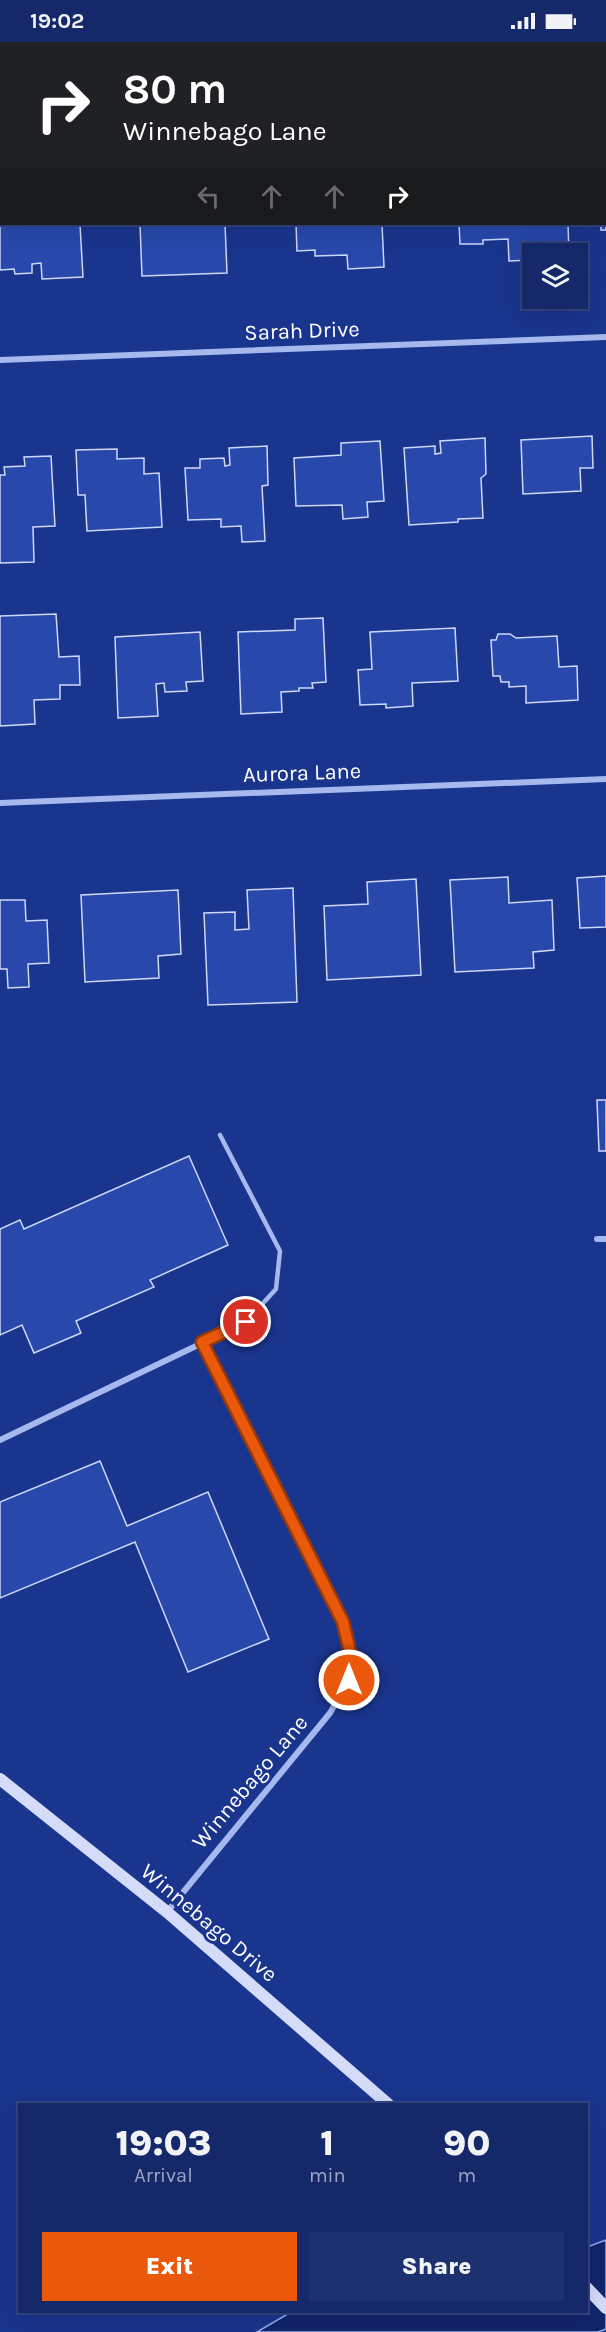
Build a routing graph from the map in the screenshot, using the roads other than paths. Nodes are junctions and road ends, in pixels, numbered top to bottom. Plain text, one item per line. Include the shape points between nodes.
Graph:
1 (606, 337) edge
2 (0, 360) edge
3 (606, 779) edge
4 (0, 803) edge
5 (220, 1135) dead end
6 (597, 1239) dead end
7 (606, 1239) edge
8 (246, 1322) joint
9 (202, 1342) junction
10 (0, 1440) edge
11 (0, 1779) edge
12 (166, 1912) junction
13 (387, 2103) edge
14 (588, 2289) edge
15 (606, 2308) edge

1 - 2 street, Sarah Drive
3 - 4 street, Aurora Lane
5 - 8 lane via 280,1251 276,1289
6 - 7 street
8 - 9 street
9 - 10 street
9 - 12 street, Winnebago Lane via 343,1622 350,1652 349,1680 330,1713
11 - 12 main road, Winnebago Drive
12 - 13 main road, Winnebago Drive
14 - 15 main road

